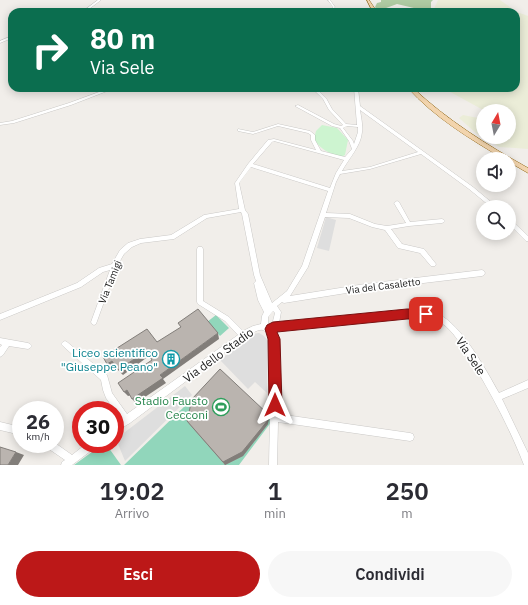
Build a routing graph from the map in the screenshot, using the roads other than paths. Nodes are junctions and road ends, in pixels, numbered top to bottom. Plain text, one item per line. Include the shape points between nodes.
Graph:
1 (100, 0) edge
2 (328, 0) edge
3 (89, 8) edge
4 (333, 8) edge
5 (102, 92) edge
6 (318, 92) edge
7 (356, 92) edge
8 (414, 92) edge
9 (297, 106) dead end
10 (358, 107) junction
11 (0, 124) edge
12 (343, 126) junction
13 (360, 126) junction
14 (239, 130) dead end
15 (354, 149) junction
16 (319, 152) junction
17 (497, 152) edge
18 (421, 153) junction
19 (346, 159) junction
20 (516, 163) edge
21 (250, 166) junction
22 (528, 170) edge
23 (338, 173) junction
24 (331, 190) junction
25 (486, 200) edge
26 (397, 203) dead end
27 (242, 210) junction
28 (323, 215) junction
29 (442, 221) dead end
30 (409, 224) junction
31 (387, 228) junction
32 (516, 228) edge
33 (528, 239) edge
34 (200, 248) dead end
35 (432, 264) dead end
36 (114, 266) junction
37 (482, 273) dead end
38 (257, 275) junction
39 (264, 294) junction
40 (284, 299) junction
41 (272, 310) junction
42 (0, 317) edge
43 (94, 322) dead end
44 (269, 328) junction
45 (243, 336) junction
46 (4, 342) edge
47 (65, 344) dead end
48 (28, 346) dead end
49 (0, 353) edge
50 (528, 384) edge
51 (498, 397) junction
52 (275, 418) junction
53 (127, 420) junction
54 (124, 422) edge
55 (0, 426) edge
56 (12, 429) edge
57 (410, 437) dead end
58 (58, 453) edge
59 (80, 453) edge
60 (68, 462) edge
61 (528, 463) edge
62 (273, 465) edge

1 - 3 street
2 - 4 street
5 - 11 street via 71,104
6 - 12 street
7 - 10 street
8 - 17 main road via 448,120
9 - 12 street via 328,123
10 - 13 street
10 - 18 street
12 - 13 street
12 - 15 street
13 - 15 street
14 - 16 street via 253,132 278,125 309,132 313,135
15 - 19 street
16 - 19 street
16 - 21 street via 270,141
18 - 23 street via 373,168
18 - 25 street
19 - 23 street
20 - 22 main road
21 - 24 street
21 - 27 street via 237,183
23 - 24 street
24 - 28 street
26 - 30 street
27 - 36 street, Via Tamigi via 206,216 172,237 134,242 124,250
27 - 38 street via 245,214
28 - 31 street via 352,216 374,226
28 - 40 street via 308,262
29 - 30 street
30 - 31 street
31 - 35 street via 400,246 422,251
32 - 33 street
34 - 45 street via 200,302 227,319
36 - 42 street via 101,270 79,285
36 - 43 street, Via Tamigi
37 - 40 street, Via del Casaletto
38 - 39 street
38 - 41 street via 261,300
39 - 40 street, Via del Casaletto via 274,300
39 - 41 street
40 - 41 street
41 - 44 street
41 - 44 street via 264,319
44 - 45 street, Via dello Stadio via 255,328
44 - 51 street, Via Sele via 407,314 431,315 447,324 458,335
44 - 52 street via 274,343
45 - 53 street, Via dello Stadio
46 - 48 street
46 - 49 street
47 - 53 street via 104,378 108,394
50 - 51 street
51 - 61 street, Via Sele
52 - 57 street
52 - 62 street
53 - 54 street, Via dello Stadio
55 - 56 street
58 - 60 street
59 - 60 street

